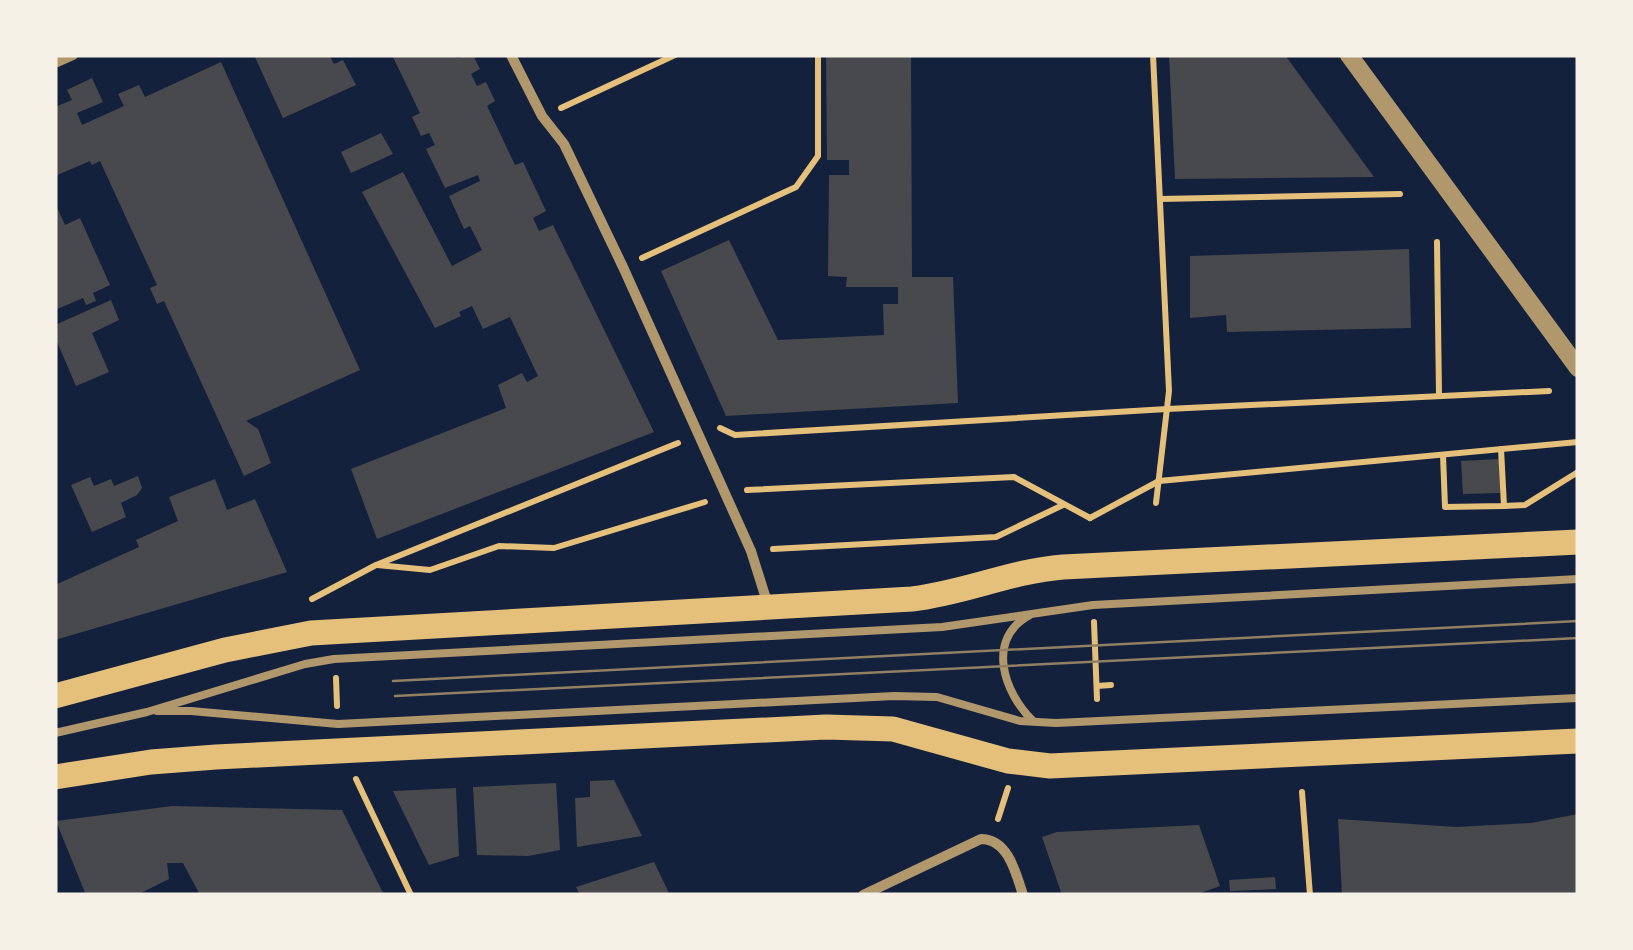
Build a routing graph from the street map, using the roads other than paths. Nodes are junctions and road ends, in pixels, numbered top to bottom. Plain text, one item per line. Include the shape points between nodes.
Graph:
1 (73, 55) edge
2 (511, 55) edge
3 (1349, 55) edge
4 (55, 63) edge
5 (1578, 368) edge
6 (1578, 542) edge
7 (1578, 578) edge
8 (769, 609) junction
9 (1034, 613) junction
10 (55, 696) edge
11 (1578, 698) edge
12 (147, 712) junction
13 (1034, 722) junction
14 (55, 733) edge
15 (1578, 741) edge
16 (55, 778) edge
17 (863, 895) edge
18 (1023, 895) edge

1 - 4 street
2 - 8 street via 564,144 623,267 751,551
3 - 5 street
6 - 8 main road via 1039,569 938,596
7 - 9 lane
8 - 10 main road via 311,633
9 - 12 lane via 942,627 334,659
9 - 13 lane via 1009,634 1002,657 1008,689
11 - 13 lane
12 - 13 lane via 338,724 875,696 937,697
12 - 14 lane
15 - 16 main road via 1078,766 1008,761 872,727 340,750 151,762
17 - 18 street via 981,839 997,842

